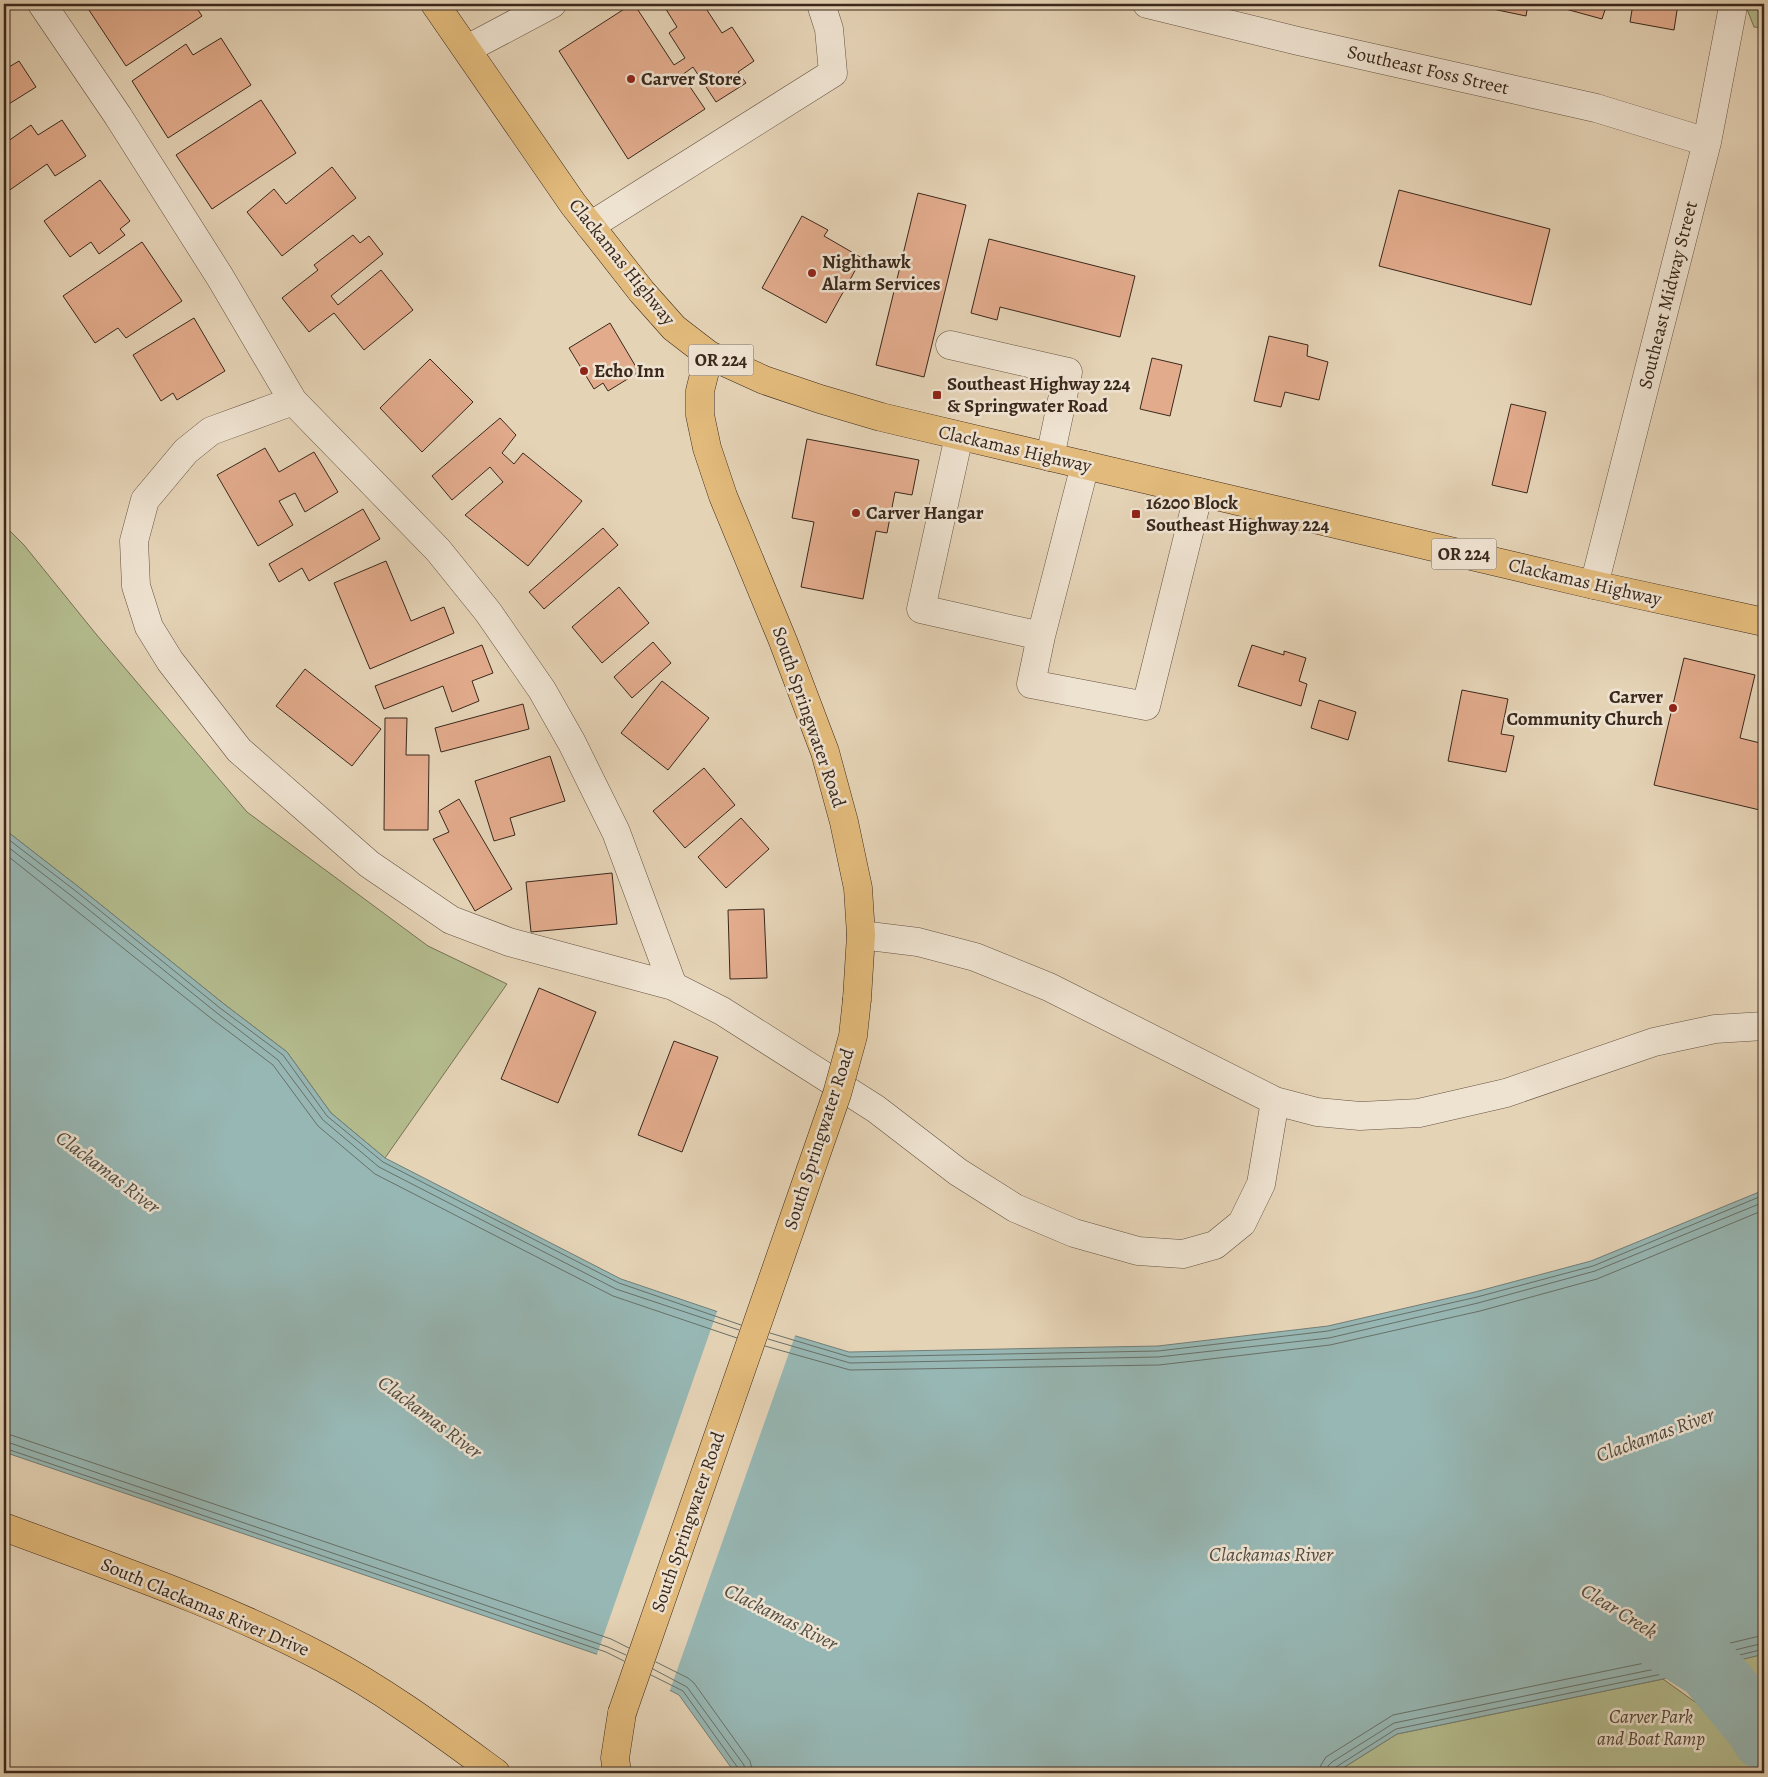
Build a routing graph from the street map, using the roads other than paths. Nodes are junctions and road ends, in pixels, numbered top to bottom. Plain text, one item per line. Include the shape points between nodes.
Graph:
1 (42, 4) edge
2 (435, 4) edge
3 (552, 4) edge
4 (821, 4) edge
5 (1147, 4) edge
6 (1732, 4) edge
7 (467, 50) junction
8 (1707, 142) junction
9 (590, 226) junction
10 (950, 345) dead end
11 (709, 355) junction
12 (293, 400) junction
13 (959, 436) junction
14 (1050, 457) junction
15 (1084, 465) junction
16 (1199, 492) junction
17 (1594, 585) junction
18 (1764, 622) edge
19 (1041, 636) junction
20 (861, 935) junction
21 (673, 986) junction
22 (1764, 1026) edge
23 (1275, 1101) junction
24 (4, 1527) edge
25 (496, 1773) edge
26 (617, 1773) edge

1 - 12 street via 124,125
2 - 7 main road, Clackamas Highway / OR 224
3 - 7 street
4 - 9 street via 829,29 833,73
5 - 8 street, Southeast Foss Street via 1596,108
6 - 8 street, Southeast Midway Street
7 - 9 main road, Clackamas Highway / OR 224
8 - 17 street, Southeast Midway Street
9 - 11 main road, Clackamas Highway / OR 224 via 674,328
10 - 14 street via 1068,372
11 - 13 main road, Clackamas Highway / OR 224 via 764,380 820,399
11 - 20 main road, South Springwater Road via 700,391 700,416 707,448 825,752 858,888
12 - 21 street via 438,550 488,612 542,690 616,832
12 - 21 street via 211,431 186,451 145,500 134,541 136,586 150,627 170,661 239,750 369,864 451,920 509,942
13 - 14 main road, Clackamas Highway / OR 224
13 - 19 street via 920,609
14 - 15 main road, Clackamas Highway / OR 224
15 - 16 main road, Clackamas Highway / OR 224
15 - 19 street
16 - 17 main road, Clackamas Highway / OR 224
16 - 19 street via 1146,706 1031,684
17 - 18 main road, Clackamas Highway / OR 224
20 - 23 street via 918,942 975,957 1049,987
20 - 26 main road, South Springwater Road, bridge via 853,1036 837,1094 622,1713 615,1758
21 - 23 street via 722,1011 876,1108 958,1172 1015,1208 1074,1233 1138,1251 1182,1254 1214,1245 1242,1223 1261,1184
22 - 23 street via 1716,1029 1654,1042 1506,1093 1419,1113 1360,1116 1317,1112
24 - 25 main road, South Clackamas River Drive via 270,1631 325,1659 415,1714

